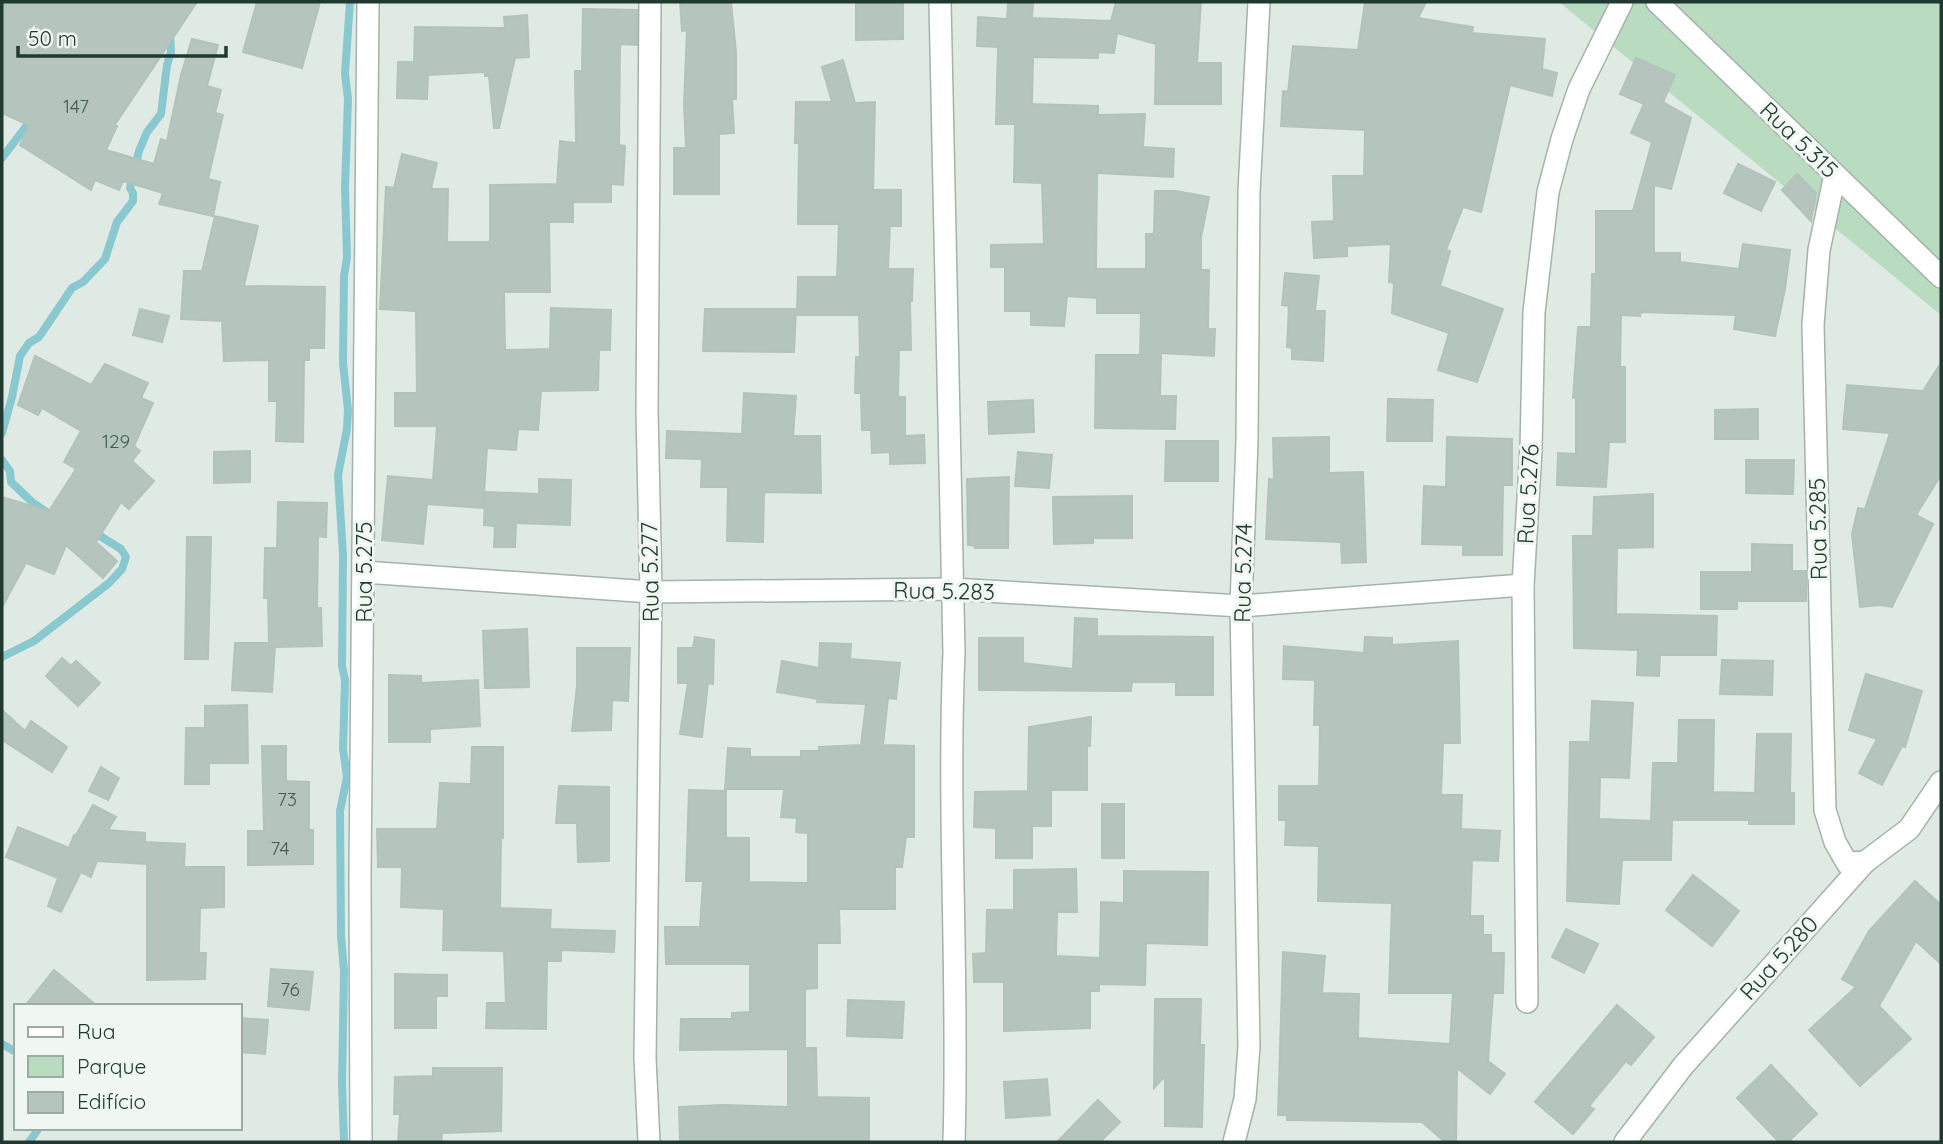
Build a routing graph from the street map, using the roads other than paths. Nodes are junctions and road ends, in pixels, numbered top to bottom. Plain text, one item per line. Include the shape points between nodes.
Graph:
1 (368, 2) edge
2 (650, 2) edge
3 (940, 2) edge
4 (1259, 2) edge
5 (1622, 2) edge
6 (1657, 2) edge
7 (1835, 175) junction
8 (1941, 277) edge
9 (364, 572) junction
10 (1523, 585) junction
11 (952, 589) junction
12 (651, 592) junction
13 (1241, 606) junction
14 (1941, 782) edge
15 (1865, 862) junction
16 (1527, 1002) dead end
17 (361, 1142) edge
18 (649, 1142) edge
19 (954, 1142) edge
20 (1234, 1142) edge
21 (1625, 1142) edge

1 - 9 street, Rua 5.275
2 - 12 street, Rua 5.277 via 647,411
3 - 11 street
4 - 13 street, Rua 5.274 via 1249,192
5 - 10 street, Rua 5.276 via 1579,89 1548,192 1534,312
6 - 7 street, Rua 5.315
7 - 8 street, Rua 5.315
7 - 15 street, Rua 5.285 via 1819,250 1813,325 1825,810 1847,863
9 - 12 street, Rua 5.283
9 - 17 street, Rua 5.275
10 - 13 street, Rua 5.283
10 - 16 street, Rua 5.276
11 - 12 street, Rua 5.283
11 - 13 street, Rua 5.283
11 - 19 street
12 - 18 street, Rua 5.277 via 645,1058
13 - 20 street, Rua 5.274 via 1249,1046 1245,1099
14 - 15 street, Rua 5.280 via 1909,829
15 - 21 street, Rua 5.280 via 1683,1066

